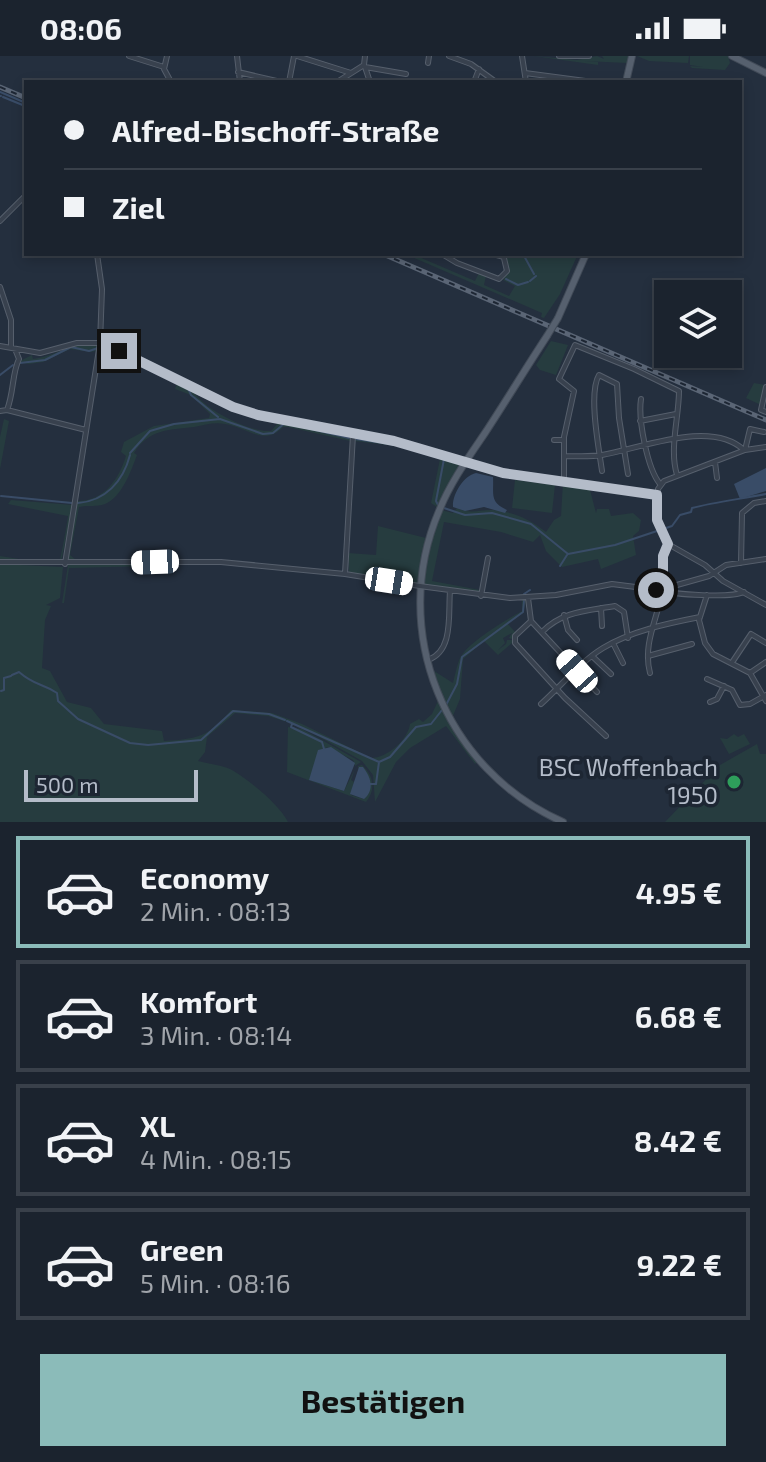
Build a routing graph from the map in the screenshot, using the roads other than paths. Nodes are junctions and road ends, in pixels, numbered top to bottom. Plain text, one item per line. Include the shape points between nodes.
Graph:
1 (129, 56) edge
2 (167, 56) edge
3 (237, 56) edge
4 (296, 56) edge
5 (365, 56) edge
6 (429, 56) edge
7 (449, 56) edge
8 (522, 56) edge
9 (559, 56) edge
10 (589, 56) edge
11 (632, 56) edge
12 (732, 56) edge
13 (428, 63) dead end
14 (364, 66) junction
15 (164, 67) junction
16 (479, 69) junction
17 (238, 72) junction
18 (351, 73) junction
19 (525, 73) junction
20 (766, 73) edge
21 (406, 74) dead end
22 (169, 80) edge
23 (240, 80) edge
24 (272, 80) edge
25 (290, 80) edge
26 (340, 80) edge
27 (369, 80) edge
28 (475, 80) edge
29 (493, 80) edge
30 (526, 80) edge
31 (578, 80) edge
32 (626, 80) edge
33 (24, 197) edge
34 (0, 221) edge
35 (97, 256) edge
36 (445, 256) edge
37 (503, 256) edge
38 (585, 256) edge
39 (0, 287) edge
40 (100, 343) junction
41 (0, 346) edge
42 (13, 348) junction
43 (31, 353) junction
44 (19, 359) junction
45 (766, 387) edge
46 (641, 399) dead end
47 (7, 410) junction
48 (0, 411) edge
49 (766, 412) edge
50 (676, 414) junction
51 (640, 421) junction
52 (86, 430) junction
53 (764, 432) dead end
54 (353, 435) junction
55 (676, 439) junction
56 (554, 440) dead end
57 (564, 440) junction
58 (646, 445) junction
59 (766, 447) edge
60 (625, 450) junction
61 (744, 450) junction
62 (600, 455) junction
63 (564, 456) junction
64 (466, 462) junction
65 (715, 462) junction
66 (602, 471) dead end
67 (628, 474) dead end
68 (677, 475) junction
69 (717, 478) dead end
70 (564, 481) junction
71 (660, 484) junction
72 (657, 495) junction
73 (766, 501) edge
74 (668, 544) junction
75 (488, 558) dead end
76 (766, 559) edge
77 (741, 561) junction
78 (0, 562) edge
79 (65, 564) junction
80 (713, 573) junction
81 (345, 574) junction
82 (688, 583) junction
83 (663, 590) junction
84 (450, 591) junction
85 (689, 592) junction
86 (744, 592) junction
87 (707, 595) junction
88 (481, 596) junction
89 (528, 598) junction
90 (766, 605) edge
91 (601, 608) junction
92 (564, 615) junction
93 (700, 617) junction
94 (531, 621) junction
95 (602, 626) dead end
96 (652, 628) junction
97 (542, 632) junction
98 (628, 638) junction
99 (577, 640) dead end
100 (613, 643) junction
101 (766, 643) edge
102 (692, 644) dead end
103 (592, 656) junction
104 (648, 656) junction
105 (431, 658) junction
106 (733, 662) junction
107 (766, 662) edge
108 (623, 663) dead end
109 (577, 671) junction
110 (650, 673) dead end
111 (750, 673) junction
112 (611, 674) dead end
113 (707, 679) dead end
114 (724, 686) junction
115 (557, 689) junction
116 (597, 692) dead end
117 (765, 697) edge
118 (710, 702) dead end
119 (541, 704) dead end
120 (606, 736) dead end
121 (563, 822) edge

1 - 15 street
2 - 15 street
3 - 17 street
4 - 18 street
4 - 25 street
5 - 14 street
6 - 13 street
7 - 16 street
8 - 19 street
9 - 10 street
11 - 32 main road
12 - 20 main road
14 - 18 street
14 - 21 street
14 - 27 street
15 - 22 street
16 - 28 street
16 - 29 street
17 - 23 street
17 - 24 street
18 - 26 street
19 - 30 street
19 - 31 street
33 - 34 street
35 - 40 street
36 - 37 street via 499,279 507,271
38 - 64 main road, bridge via 558,318
39 - 42 street
40 - 43 street
40 - 52 street
40 - 54 street via 238,409
41 - 42 street
42 - 43 street
42 - 44 street
43 - 44 street
44 - 47 street
45 - 49 street via 761,410
46 - 51 street
47 - 48 street
47 - 52 street
50 - 51 street
50 - 55 street
50 - 57 street via 678,391 575,345 559,377 574,389
51 - 58 street
52 - 79 street
53 - 61 street via 750,429
54 - 64 street
54 - 81 street
55 - 58 street
55 - 61 street via 718,437
55 - 68 street
56 - 57 street
57 - 63 street
58 - 60 street
58 - 71 street
59 - 61 street
60 - 62 street
60 - 62 street via 617,383 599,375
60 - 67 street
61 - 65 street
62 - 63 street
62 - 66 street
63 - 70 street
64 - 70 street
64 - 105 main road via 438,512 424,557 420,620
65 - 68 street
65 - 69 street
68 - 71 street
70 - 72 street
71 - 72 street
72 - 74 street via 657,516
73 - 77 street via 742,513
74 - 80 street
74 - 83 street
75 - 88 street
76 - 77 street
77 - 80 street
78 - 79 street
79 - 81 street via 221,562
80 - 82 street
80 - 86 street
81 - 84 street, bridge
82 - 83 street
82 - 85 street
83 - 85 street
83 - 89 street via 615,584
83 - 96 street
84 - 88 street
84 - 105 street via 446,641
85 - 87 street
86 - 87 street
86 - 90 street
87 - 93 street
88 - 89 street
89 - 94 street
91 - 92 street
91 - 95 street
91 - 98 street via 621,608
92 - 97 street
92 - 99 street
93 - 96 street
93 - 106 street via 708,648
94 - 97 street
94 - 115 street via 514,642
96 - 98 street
96 - 104 street
97 - 109 street
98 - 100 street
100 - 103 street
100 - 108 street
101 - 106 street via 751,634
102 - 104 street
103 - 109 street
103 - 112 street
104 - 110 street
105 - 121 main road via 431,674 453,724 480,763 518,797
106 - 111 street
107 - 111 street
109 - 115 street
109 - 116 street
111 - 117 street
113 - 114 street
114 - 117 street via 740,705
114 - 118 street
115 - 119 street
115 - 120 street

